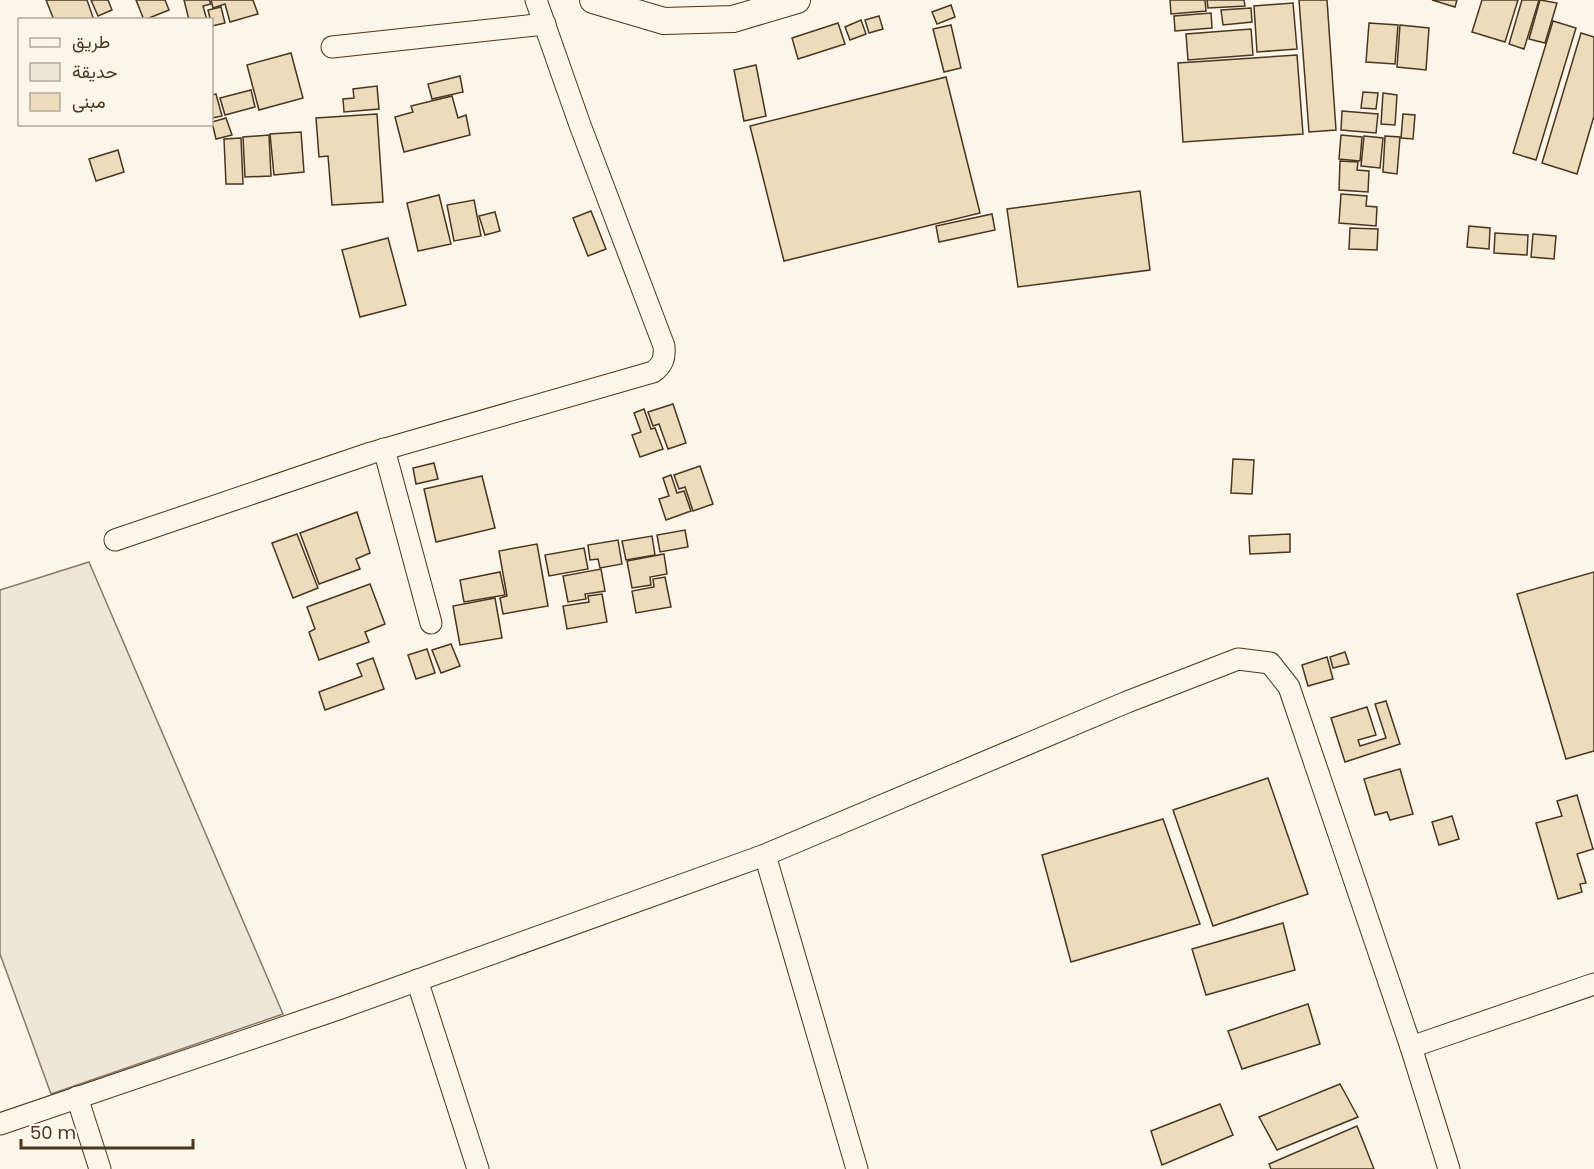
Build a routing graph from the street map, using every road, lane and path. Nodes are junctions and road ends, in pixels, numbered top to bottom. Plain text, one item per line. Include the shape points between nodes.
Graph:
1 (536, 0) edge
2 (593, 0) edge
3 (797, 0) edge
4 (545, 24) junction
5 (332, 47) dead end
6 (384, 449) junction
7 (115, 540) dead end
8 (431, 623) dead end
9 (765, 855) junction
10 (417, 980) junction
11 (1594, 984) edge
12 (1411, 1047) junction
13 (77, 1097) junction
14 (0, 1124) edge
15 (100, 1169) edge
16 (478, 1169) edge
17 (856, 1169) edge
18 (1449, 1169) edge

1 - 4 street
2 - 3 street via 664,21 733,19
4 - 5 street
4 - 6 street via 665,357 653,372
6 - 7 street
6 - 8 street
9 - 10 street
9 - 12 street via 1238,659 1270,663 1289,687
9 - 17 street
10 - 13 street
10 - 16 street
11 - 12 street
12 - 18 street
13 - 14 street
13 - 15 street

